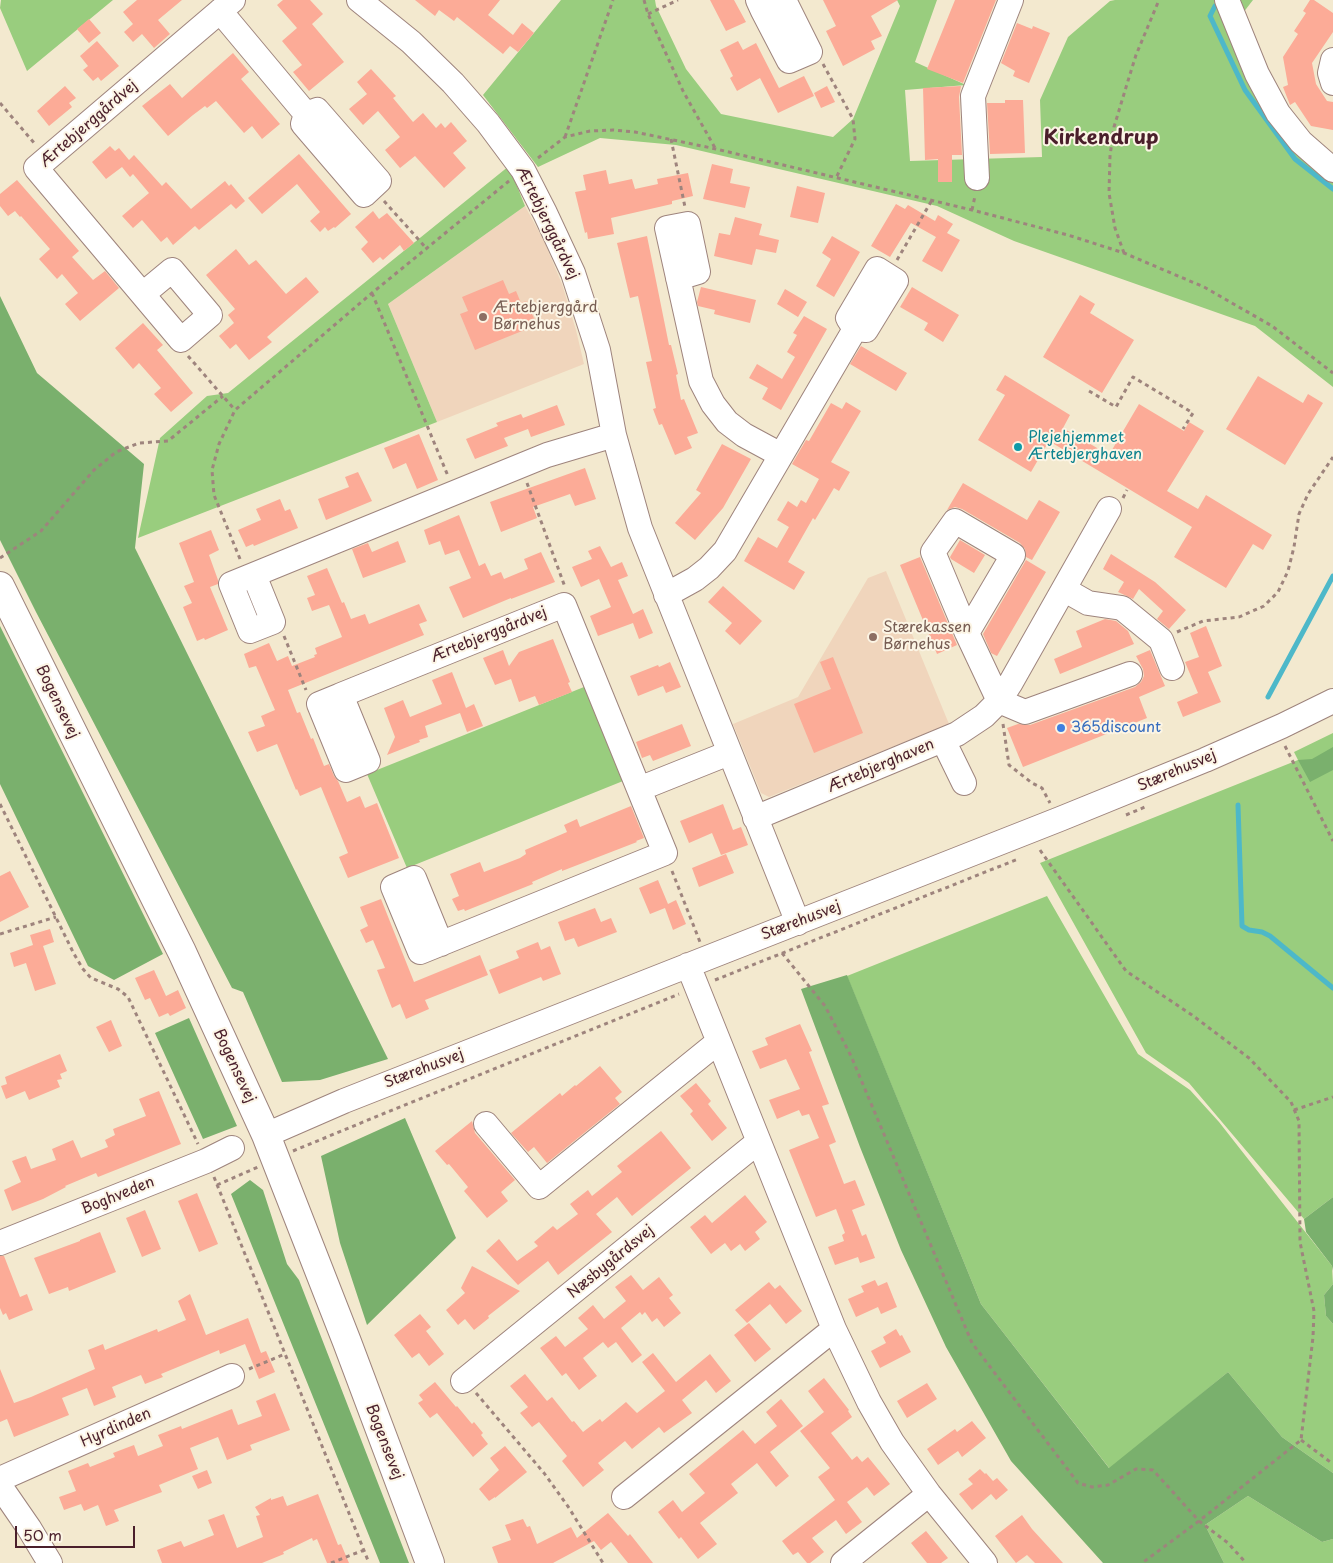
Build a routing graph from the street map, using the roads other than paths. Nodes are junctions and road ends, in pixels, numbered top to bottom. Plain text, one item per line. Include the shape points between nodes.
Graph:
1 (1011, 0) edge
2 (1227, 0) edge
3 (367, 2) edge
4 (226, 5) edge
5 (761, 5) edge
6 (810, 52) road end
7 (1333, 60) edge
8 (1333, 83) edge
9 (1333, 170) edge
10 (977, 178) dead end
11 (371, 188) road end
12 (688, 224) road end
13 (888, 276) road end
14 (143, 294) junction
15 (614, 435) junction
16 (781, 455) junction
17 (1109, 509) dead end
18 (0, 586) edge
19 (1064, 590) junction
20 (666, 595) junction
21 (273, 622) road end
22 (968, 633) dead end
23 (1172, 668) dead end
24 (1130, 674) dead end
25 (341, 695) junction
26 (999, 701) junction
27 (1333, 701) edge
28 (943, 740) junction
29 (729, 753) junction
30 (964, 783) dead end
31 (639, 789) junction
32 (755, 818) junction
33 (798, 923) junction
34 (441, 944) dead end
35 (697, 970) junction
36 (718, 1042) junction
37 (486, 1124) dead end
38 (758, 1142) junction
39 (271, 1147) junction
40 (232, 1148) dead end
41 (1, 1238) edge
42 (834, 1329) junction
43 (232, 1376) road end
44 (463, 1380) road end
45 (0, 1480) edge
46 (0, 1486) edge
47 (928, 1494) junction
48 (624, 1497) dead end
49 (50, 1563) edge
50 (430, 1563) edge
51 (843, 1563) edge
52 (986, 1563) edge

1 - 10 street via 973,96
2 - 9 street via 1256,74 1278,113 1301,142
3 - 15 street, Ærtebjerggårdvej via 453,83 523,170 573,273 598,350
4 - 11 street, Ærtebjerggårdvej via 306,114 303,124 364,195
4 - 14 street, Ærtebjerggårdvej via 36,168
5 - 6 street via 789,61
7 - 8 street via 1330,73
12 - 16 street via 667,228 701,381 712,404 727,422
13 - 16 street via 896,281 866,330 855,329
14 - 14 street, Ærtebjerggårdvej via 172,270 210,315 181,340
15 - 20 street, Ærtebjerggårdvej via 640,528
15 - 21 street via 547,455 231,584 250,631
16 - 20 street via 724,550 694,580
17 - 19 street, Ærtebjerghaven
18 - 39 main road, Bogensevej via 182,952
19 - 23 street via 1088,603 1122,608 1160,640
19 - 26 street, Ærtebjerghaven
20 - 29 street, Ærtebjerggårdvej
22 - 26 street
24 - 26 street via 1025,712
25 - 25 street, Ærtebjerggårdvej via 368,761 346,770 318,704
25 - 31 street, Ærtebjerggårdvej via 564,605
26 - 28 street, Ærtebjerghaven via 984,716
27 - 33 street, Stærehusvej via 1206,760
28 - 30 street
28 - 32 street, Ærtebjerghaven
29 - 31 street
29 - 32 street, Ærtebjerggårdvej
31 - 34 street, Ærtebjerggårdvej via 665,853
32 - 33 street, Ærtebjerggårdvej
33 - 35 street, Stærehusvej
35 - 36 street
35 - 39 street, Stærehusvej via 344,1101
36 - 37 street via 539,1187
36 - 38 street
38 - 42 street
38 - 44 street, Næsbygårdsvej
39 - 50 main road, Bogensevej
40 - 41 street, Boghveden
42 - 47 street via 892,1442
42 - 48 street
43 - 45 street, Hyrdinden
46 - 49 street
47 - 51 street
47 - 52 street

